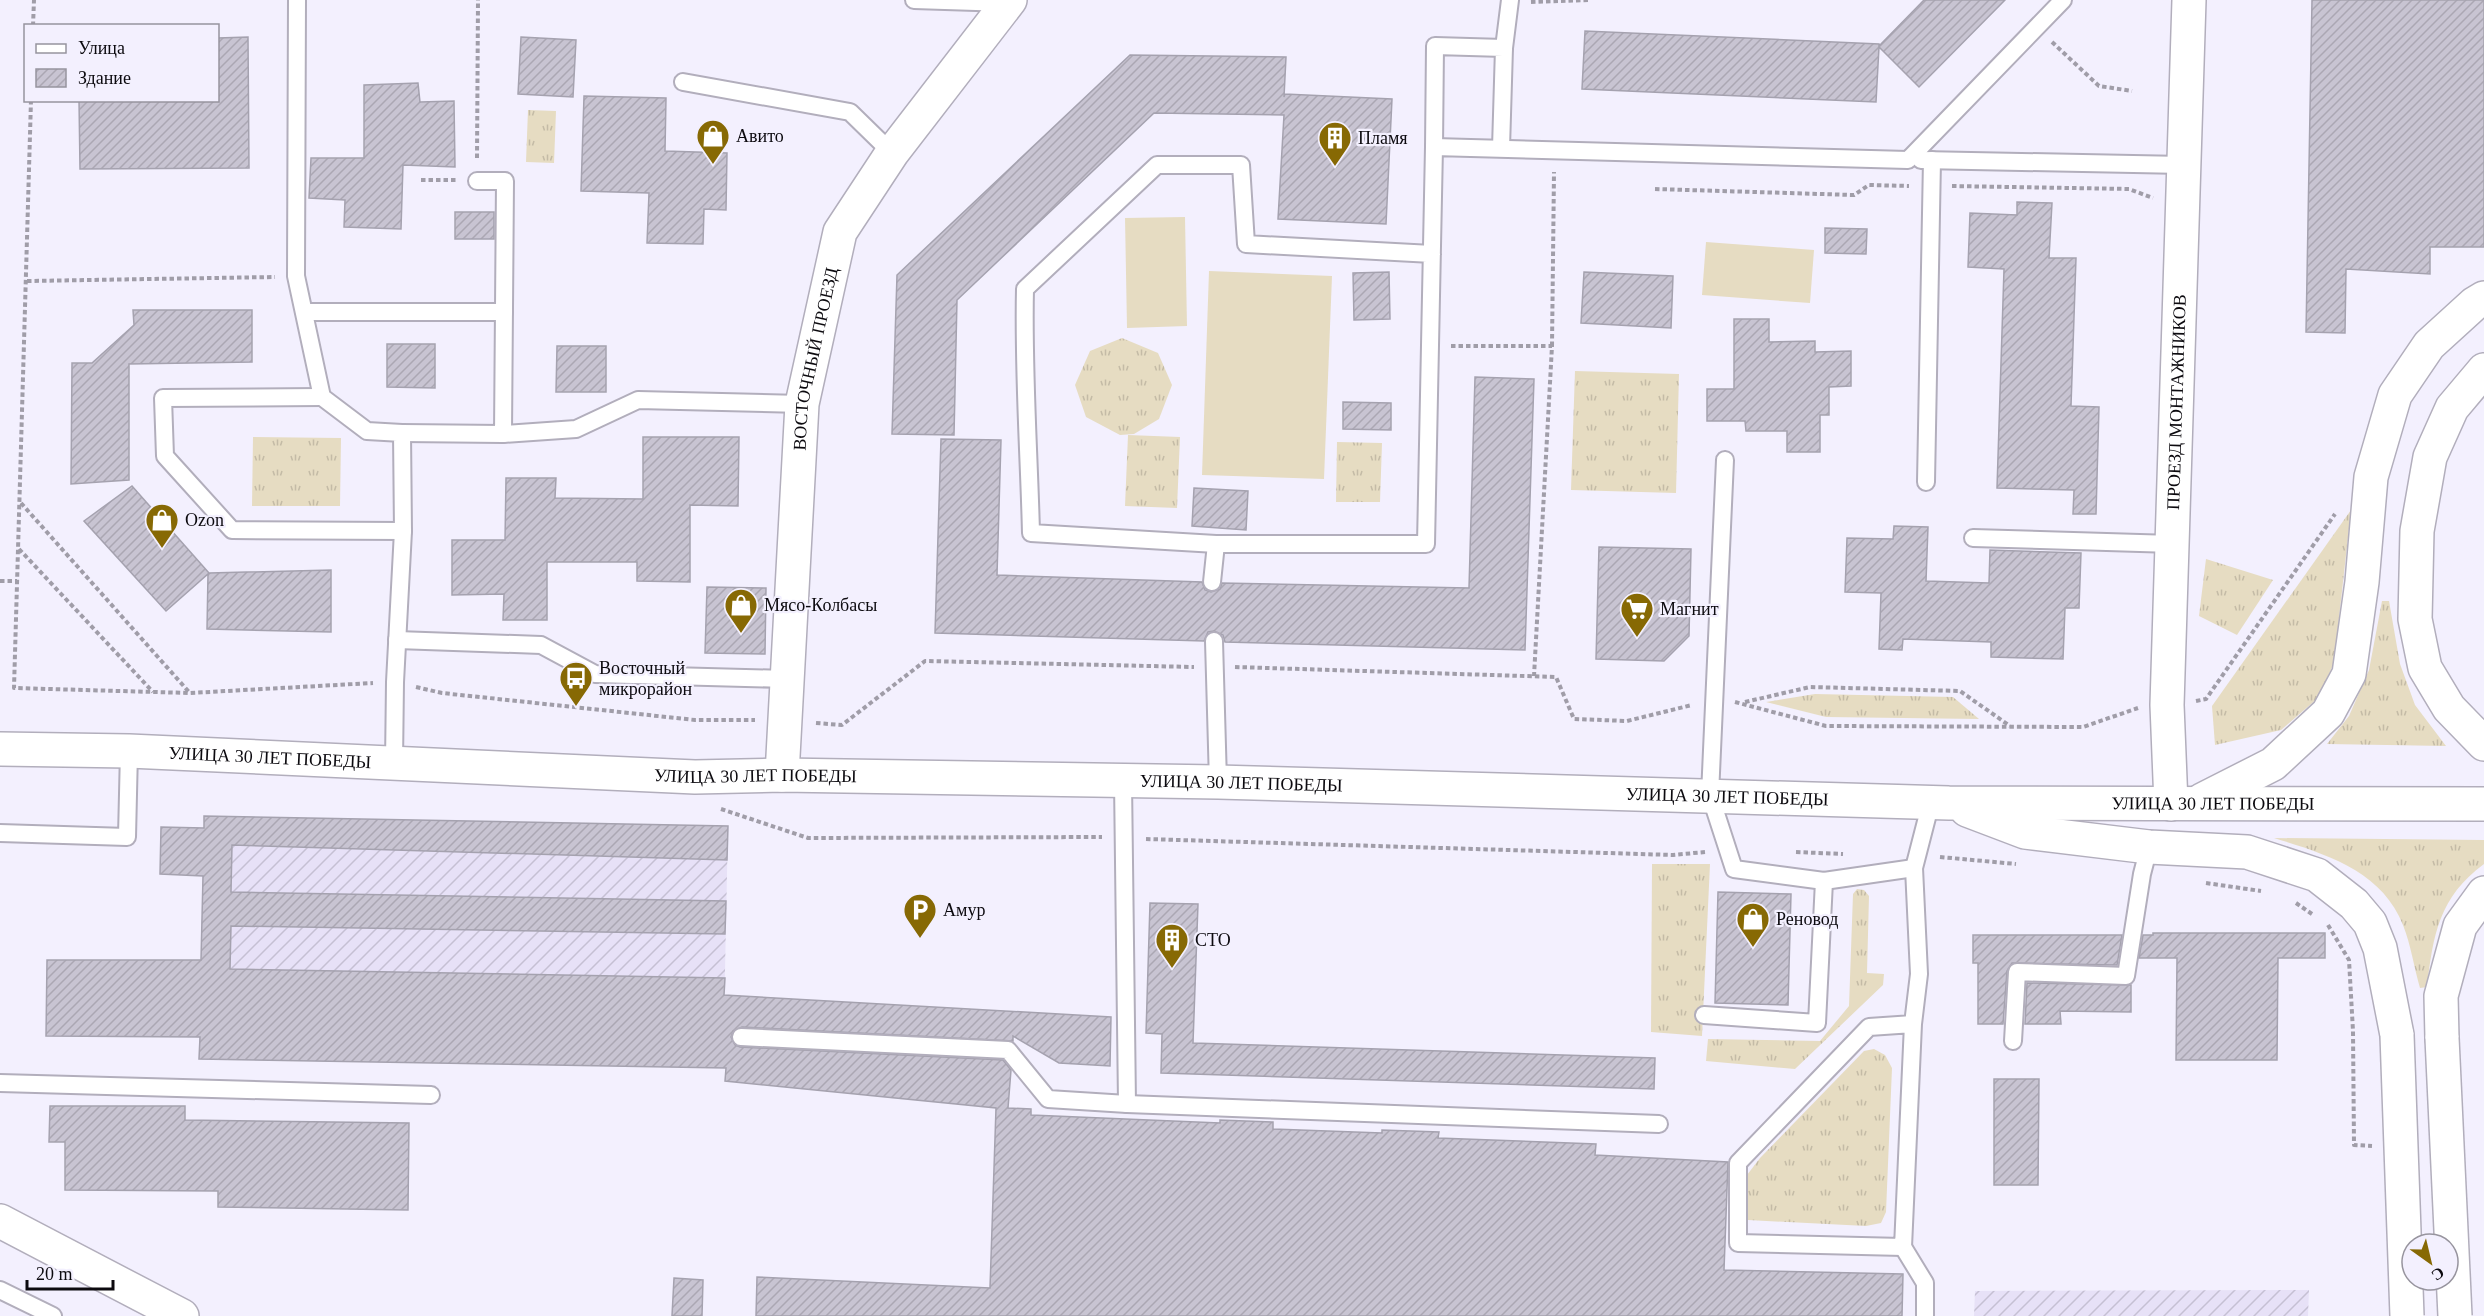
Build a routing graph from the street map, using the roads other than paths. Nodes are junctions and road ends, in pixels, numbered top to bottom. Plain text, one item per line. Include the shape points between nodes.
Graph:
1 (297, 0) edge
2 (914, 0) edge
3 (2064, 0) edge
4 (2189, 0) edge
5 (1008, 1) edge
6 (1510, 1) edge
7 (1504, 48) junction
8 (683, 82) dead end
9 (1434, 147) junction
10 (1501, 148) junction
11 (892, 153) junction
12 (1908, 160) junction
13 (1932, 160) junction
14 (2184, 165) junction
15 (477, 181) road end
16 (1432, 254) junction
17 (2484, 298) edge
18 (305, 312) junction
19 (504, 312) junction
20 (2484, 370) edge
21 (322, 397) junction
22 (802, 404) junction
23 (402, 433) junction
24 (503, 434) junction
25 (1725, 460) dead end
26 (1926, 482) dead end
27 (404, 531) junction
28 (1973, 538) dead end
29 (1216, 544) junction
30 (2173, 544) junction
31 (1212, 582) dead end
32 (397, 640) junction
33 (1214, 641) dead end
34 (786, 679) junction
35 (2484, 744) edge
36 (0, 749) edge
37 (129, 751) junction
38 (394, 763) junction
39 (782, 775) junction
40 (1123, 782) junction
41 (1218, 782) junction
42 (1710, 795) junction
43 (1940, 802) junction
44 (2184, 803) junction
45 (2484, 804) edge
46 (0, 833) edge
47 (2149, 847) junction
48 (1916, 862) junction
49 (1824, 881) junction
50 (2484, 893) edge
51 (1704, 1015) dead end
52 (1913, 1024) junction
53 (741, 1037) dead end
54 (2013, 1041) dead end
55 (0, 1083) edge
56 (431, 1095) dead end
57 (1126, 1104) junction
58 (1659, 1124) dead end
59 (0, 1221) edge
60 (1903, 1247) junction
61 (0, 1290) edge
62 (150, 1308) edge
63 (53, 1316) edge
64 (182, 1316) edge
65 (1925, 1316) edge
66 (2407, 1316) edge
67 (2455, 1316) edge

1 - 18 lane via 296,276
2 - 5 lane
3 - 12 lane
4 - 14 street, ПРОЕЗД МОНТАЖНИКОВ
5 - 11 street, ВОСТОЧНЫЙ ПРОЕЗД
6 - 7 lane
7 - 9 lane via 1435,46
7 - 10 lane
8 - 11 lane via 850,112
9 - 10 lane
9 - 16 lane
10 - 12 lane
11 - 22 street, ВОСТОЧНЫЙ ПРОЕЗД via 840,232
12 - 13 lane
13 - 14 lane
13 - 26 lane
14 - 30 street, ПРОЕЗД МОНТАЖНИКОВ
15 - 19 lane via 504,181
16 - 29 lane via 1426,544
16 - 29 lane via 1246,244 1241,165 1157,165 1025,289 1031,533
17 - 44 street via 2429,345 2395,395 2371,477 2349,674 2328,713 2273,764
18 - 19 lane
18 - 21 lane
19 - 24 lane
20 - 35 street via 2452,408 2430,457 2417,531 2415,619 2424,668 2449,708
21 - 23 lane via 367,431
21 - 27 lane via 163,398 165,456 232,530
22 - 24 lane via 638,400 576,429
22 - 34 street, ВОСТОЧНЫЙ ПРОЕЗД
23 - 24 lane
23 - 27 lane
25 - 42 lane
27 - 32 lane
28 - 30 lane
29 - 31 lane
30 - 44 street, ПРОЕЗД МОНТАЖНИКОВ via 2167,705
32 - 34 lane via 541,645 595,674
32 - 38 lane
33 - 41 lane
34 - 39 street, ВОСТОЧНЫЙ ПРОЕЗД
36 - 37 street, УЛИЦА 30 ЛЕТ ПОБЕДЫ
37 - 38 street, УЛИЦА 30 ЛЕТ ПОБЕДЫ
37 - 46 lane via 128,837
38 - 39 street, УЛИЦА 30 ЛЕТ ПОБЕДЫ via 683,777
39 - 40 street, УЛИЦА 30 ЛЕТ ПОБЕДЫ
40 - 41 street, УЛИЦА 30 ЛЕТ ПОБЕДЫ
40 - 57 lane
41 - 42 street, УЛИЦА 30 ЛЕТ ПОБЕДЫ
42 - 43 street, УЛИЦА 30 ЛЕТ ПОБЕДЫ
42 - 49 lane via 1734,869
43 - 44 street, УЛИЦА 30 ЛЕТ ПОБЕДЫ
43 - 47 street via 2025,832
43 - 48 lane
44 - 45 street, УЛИЦА 30 ЛЕТ ПОБЕДЫ
47 - 54 lane via 2126,976 2017,972
47 - 66 street, bridge via 2247,852 2317,874 2370,922 2380,948 2397,1035
48 - 49 lane
48 - 52 lane via 1919,974
49 - 51 lane via 1817,1023
50 - 67 street, bridge via 2460,926 2442,996
52 - 60 lane
52 - 60 lane via 1869,1027 1738,1163 1738,1243
53 - 57 lane via 1008,1050 1047,1100
55 - 56 lane
57 - 58 lane
59 - 62 street
60 - 65 lane via 1925,1283
61 - 63 lane
62 - 64 street

